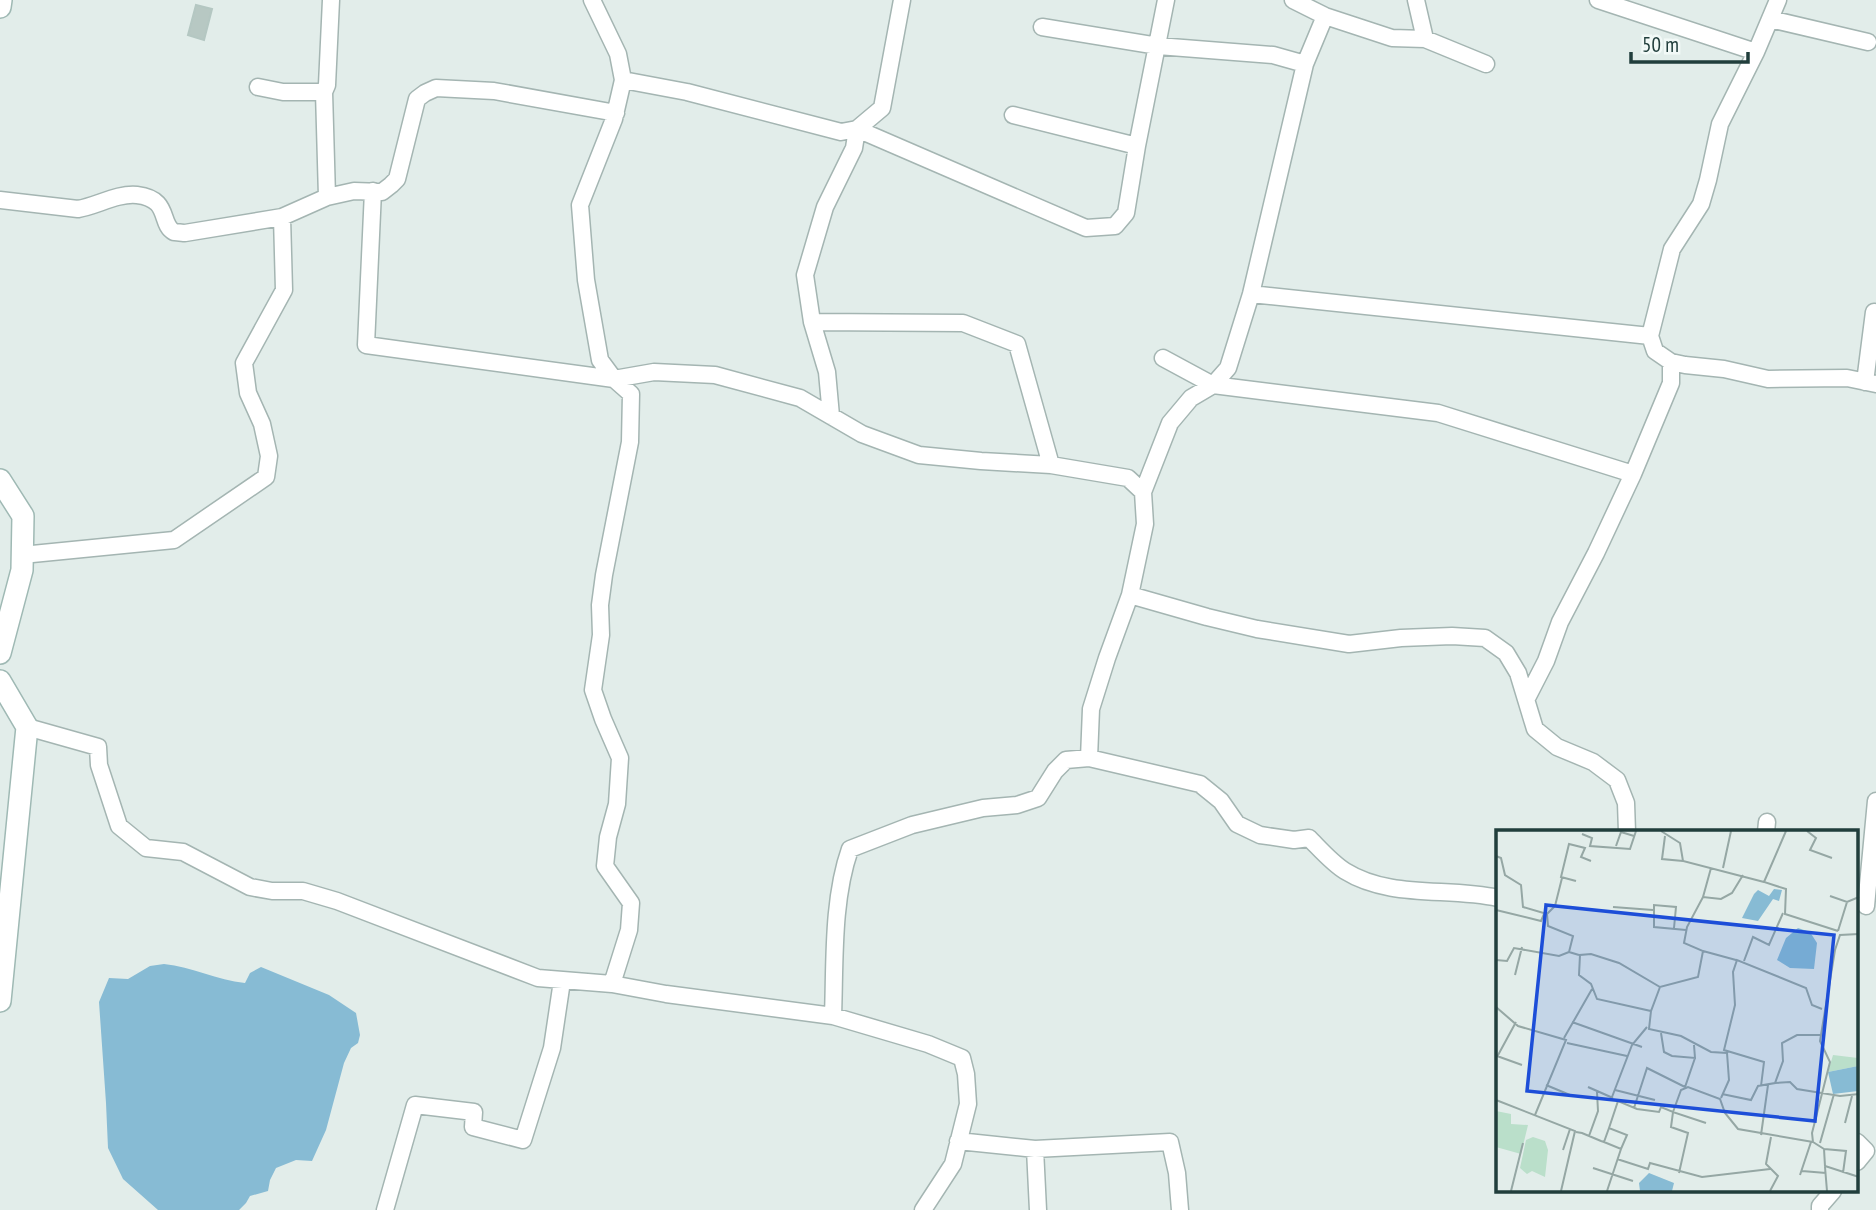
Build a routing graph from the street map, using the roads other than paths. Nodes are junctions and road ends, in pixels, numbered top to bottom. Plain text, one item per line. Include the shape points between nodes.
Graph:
1 (1, 0) edge
2 (331, 0) edge
3 (592, 0) edge
4 (902, 0) edge
5 (1166, 0) edge
6 (1293, 0) edge
7 (1416, 0) edge
8 (1598, 0) edge
9 (1778, 0) edge
10 (0, 7) edge
11 (1325, 16) junction
12 (1770, 19) junction
13 (1042, 27) dead end
14 (1425, 39) junction
15 (1868, 42) dead end
16 (1158, 46) junction
17 (1756, 52) junction
18 (1305, 64) junction
19 (1486, 64) dead end
20 (623, 80) junction
21 (258, 87) dead end
22 (324, 92) junction
23 (616, 113) junction
24 (1013, 115) dead end
25 (857, 129) junction
26 (1137, 146) junction
27 (373, 191) junction
28 (327, 197) junction
29 (0, 200) edge
30 (282, 216) junction
31 (1251, 294) junction
32 (1874, 312) dead end
33 (812, 322) junction
34 (1650, 336) junction
35 (1163, 358) dead end
36 (1671, 362) junction
37 (614, 379) junction
38 (1870, 383) edge
39 (1213, 385) junction
40 (831, 416) junction
41 (1051, 465) junction
42 (1633, 474) junction
43 (0, 481) edge
44 (1143, 492) junction
45 (22, 555) junction
46 (1130, 595) junction
47 (0, 653) edge
48 (0, 681) edge
49 (1527, 698) junction
50 (27, 727) junction
51 (1089, 758) junction
52 (1876, 801) edge
53 (1627, 830) edge
54 (1496, 898) edge
55 (1866, 906) edge
56 (562, 981) junction
57 (612, 984) junction
58 (0, 1002) edge
59 (833, 1016) junction
60 (958, 1141) junction
61 (1035, 1149) junction
62 (1832, 1192) edge
63 (385, 1210) edge
64 (923, 1210) edge
65 (1038, 1210) edge
66 (1180, 1210) edge
67 (1820, 1210) edge

1 - 10 street
2 - 22 street
3 - 20 street via 618,54
4 - 25 street via 882,107
5 - 16 street
6 - 11 street
7 - 14 street
8 - 17 street
9 - 12 street
11 - 14 street via 1392,38
11 - 18 street
12 - 15 street
12 - 17 street
13 - 16 street
14 - 19 street
16 - 18 street via 1273,55
16 - 26 street
17 - 34 street via 1720,124 1701,204 1672,249
18 - 31 street
20 - 23 street
20 - 25 street via 841,132
21 - 22 street
22 - 28 street
23 - 27 street via 494,91 436,88 418,99 397,178 382,192
23 - 37 street via 580,205 586,280 600,360
24 - 26 street
25 - 26 street via 1086,228 1115,226 1126,213
25 - 33 street via 854,148 825,207 804,275
27 - 28 street
27 - 37 street via 366,345
28 - 30 street
29 - 30 street via 78,209 138,195 162,208 174,232 185,233
30 - 45 street via 284,290 244,363 248,393 269,456 266,477 174,540
31 - 34 street
31 - 39 street via 1228,368
32 - 38 street
33 - 40 street via 827,372
33 - 41 street via 963,323 1017,344
34 - 36 street via 1655,351
35 - 39 street
36 - 38 street via 1768,379 1847,378
36 - 42 street via 1671,383
37 - 40 street via 654,372 715,375 800,398
37 - 57 street via 631,394 630,442 604,575 593,690 620,758 605,866 631,903 629,930
39 - 42 street via 1438,413
39 - 44 street via 1191,398 1170,423
40 - 41 street via 862,434 919,455
41 - 44 street via 1128,478
42 - 49 street
43 - 45 street via 23,516
44 - 46 street via 1145,524
45 - 47 street
46 - 49 street via 1257,629 1349,644 1401,638 1485,638 1506,653
46 - 51 street via 1091,709
48 - 50 street
49 - 53 street via 1535,729 1557,747 1593,762 1617,780 1626,803
50 - 56 street via 97,747 119,826 146,848 184,852 250,887 303,891 337,901 538,978
50 - 58 street
51 - 54 street via 1200,784 1222,801 1237,824 1260,835 1309,838 1342,870 1369,883
51 - 59 street via 1066,760 1038,798 912,825 850,849 843,869 835,936
52 - 55 street
56 - 57 street
56 - 63 street via 552,1048 523,1140 473,1127 474,1112 415,1105
57 - 59 street
59 - 60 street via 962,1058 968,1104
60 - 61 street
60 - 64 street via 953,1164
61 - 65 street
61 - 66 street via 1170,1142
62 - 67 street

